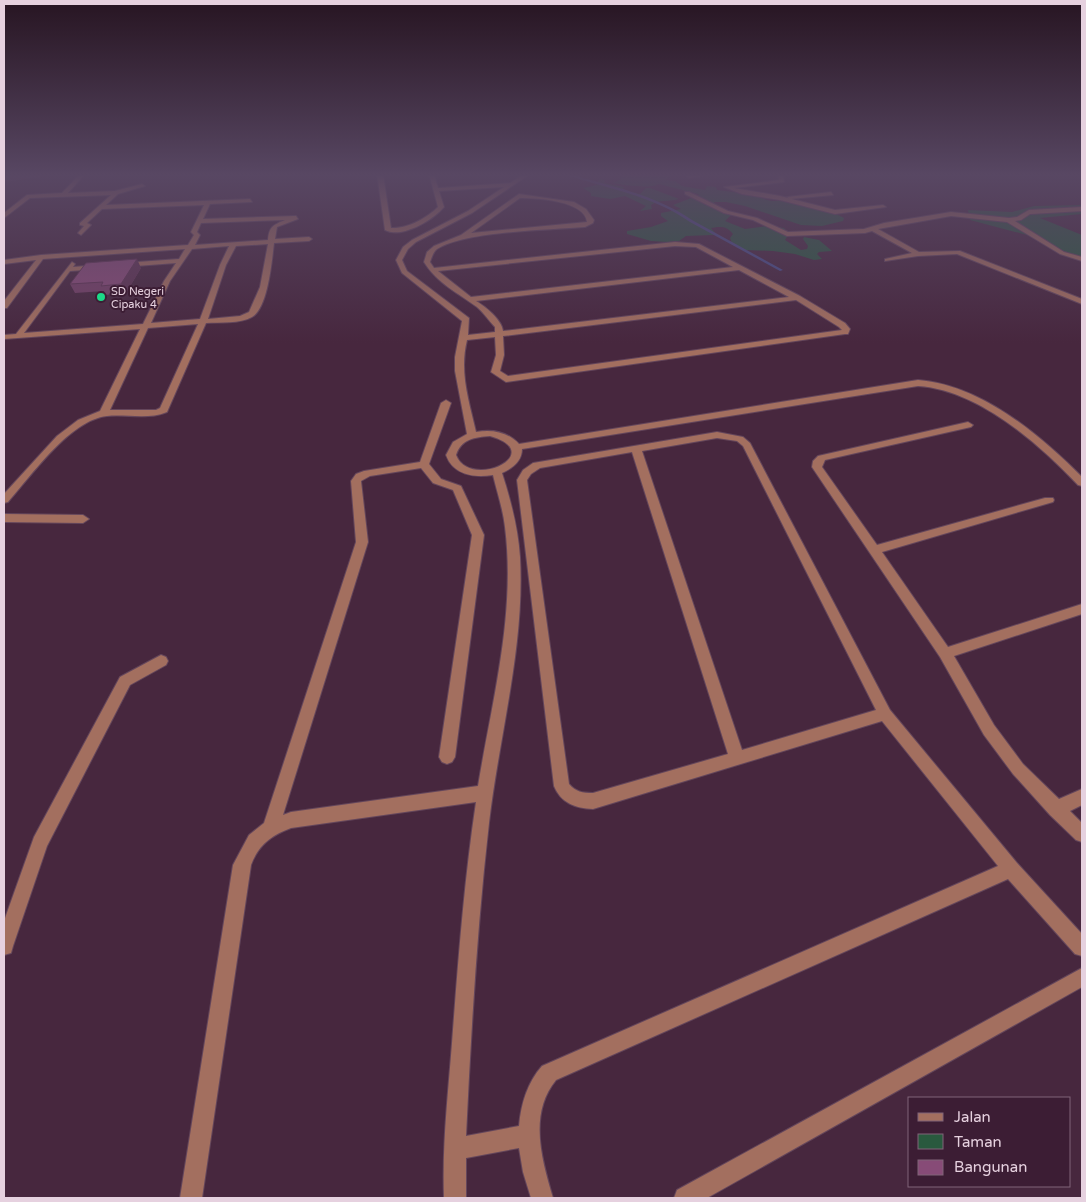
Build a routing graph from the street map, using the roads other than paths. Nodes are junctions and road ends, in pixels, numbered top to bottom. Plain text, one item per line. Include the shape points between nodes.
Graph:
1 (84, 230) edge
2 (195, 230) edge
3 (273, 230) edge
4 (435, 230) edge
5 (471, 230) edge
6 (535, 230) edge
7 (777, 230) edge
8 (864, 230) edge
9 (875, 230) edge
10 (1025, 230) edge
11 (81, 233) dead end
12 (463, 236) junction
13 (310, 240) dead end
14 (272, 242) junction
15 (233, 245) junction
16 (190, 247) junction
17 (79, 254) junction
18 (918, 254) junction
19 (41, 257) junction
20 (1082, 258) edge
21 (887, 260) dead end
22 (4, 262) edge
23 (179, 262) junction
24 (106, 266) edge
25 (115, 266) edge
26 (739, 268) junction
27 (69, 269) junction
28 (432, 270) junction
29 (471, 298) junction
30 (797, 298) junction
31 (1082, 302) edge
32 (4, 306) edge
33 (203, 321) junction
34 (146, 325) junction
35 (500, 333) junction
36 (18, 336) junction
37 (4, 337) edge
38 (465, 338) junction
39 (446, 403) dead end
40 (104, 413) junction
41 (968, 426) dead end
42 (472, 435) junction
43 (517, 447) junction
44 (636, 448) junction
45 (424, 464) junction
46 (497, 472) junction
47 (1082, 483) edge
48 (4, 500) edge
49 (1049, 500) dead end
50 (4, 518) edge
51 (83, 519) dead end
52 (874, 550) junction
53 (1082, 608) edge
54 (945, 653) junction
55 (161, 661) dead end
56 (885, 714) junction
57 (447, 757) dead end
58 (737, 759) junction
59 (485, 793) junction
60 (1082, 797) edge
61 (1056, 809) junction
62 (271, 827) junction
63 (1082, 834) edge
64 (1011, 868) junction
65 (4, 946) edge
66 (1082, 947) edge
67 (1082, 977) edge
68 (530, 1135) junction
69 (455, 1149) junction
70 (453, 1197) edge
71 (191, 1198) edge
72 (542, 1198) edge
73 (685, 1198) edge

1 - 11 street
2 - 16 street via 197,235
3 - 14 street
4 - 38 street via 405,248 399,260 404,272 466,320
5 - 12 street
6 - 12 street
7 - 8 street via 785,234
9 - 18 street
10 - 20 street via 1062,253
12 - 28 street via 430,252 428,262
13 - 14 street
14 - 15 street
14 - 33 street via 261,298 253,313 242,318
15 - 16 street
15 - 33 street
16 - 17 street
16 - 23 street
17 - 19 street
17 - 27 street
18 - 21 street
18 - 31 street via 960,253
19 - 22 street
19 - 32 street
23 - 25 street
23 - 34 street
24 - 27 street
26 - 28 street via 697,245 682,243
26 - 29 street
26 - 30 street
27 - 36 street
28 - 29 street
29 - 35 street via 495,320
30 - 35 street
30 - 35 street via 842,325 845,332 506,379 495,372 500,355
33 - 34 street
33 - 40 street via 164,410 157,414
34 - 36 street
34 - 40 street
35 - 38 street
36 - 37 street
38 - 42 street via 459,369
39 - 45 street
40 - 48 street via 81,422 60,438
41 - 52 street via 818,461 818,466
42 - 43 street via 499,435
42 - 46 street via 452,449 453,462 466,471
43 - 46 street via 515,461
43 - 47 street via 930,383 959,391 994,409 1055,455
44 - 56 street via 717,435 740,439 747,445
44 - 58 street
44 - 58 street via 537,465 522,480 562,786 578,801 593,801
45 - 57 street via 437,481 457,488 478,535
45 - 62 street via 368,473 356,481 362,542
46 - 59 street via 511,527 514,595
49 - 52 street
50 - 51 street
52 - 54 street
53 - 54 street
54 - 61 street via 989,730 1018,770
55 - 65 street via 125,681 40,843
56 - 58 street
56 - 64 street
59 - 62 street via 290,820
59 - 69 street via 465,996
60 - 61 street
61 - 63 street
62 - 71 street via 258,836 242,865
64 - 66 street
64 - 68 street via 549,1073 536,1092
67 - 73 street
68 - 69 street
68 - 72 street via 532,1166
69 - 70 street

